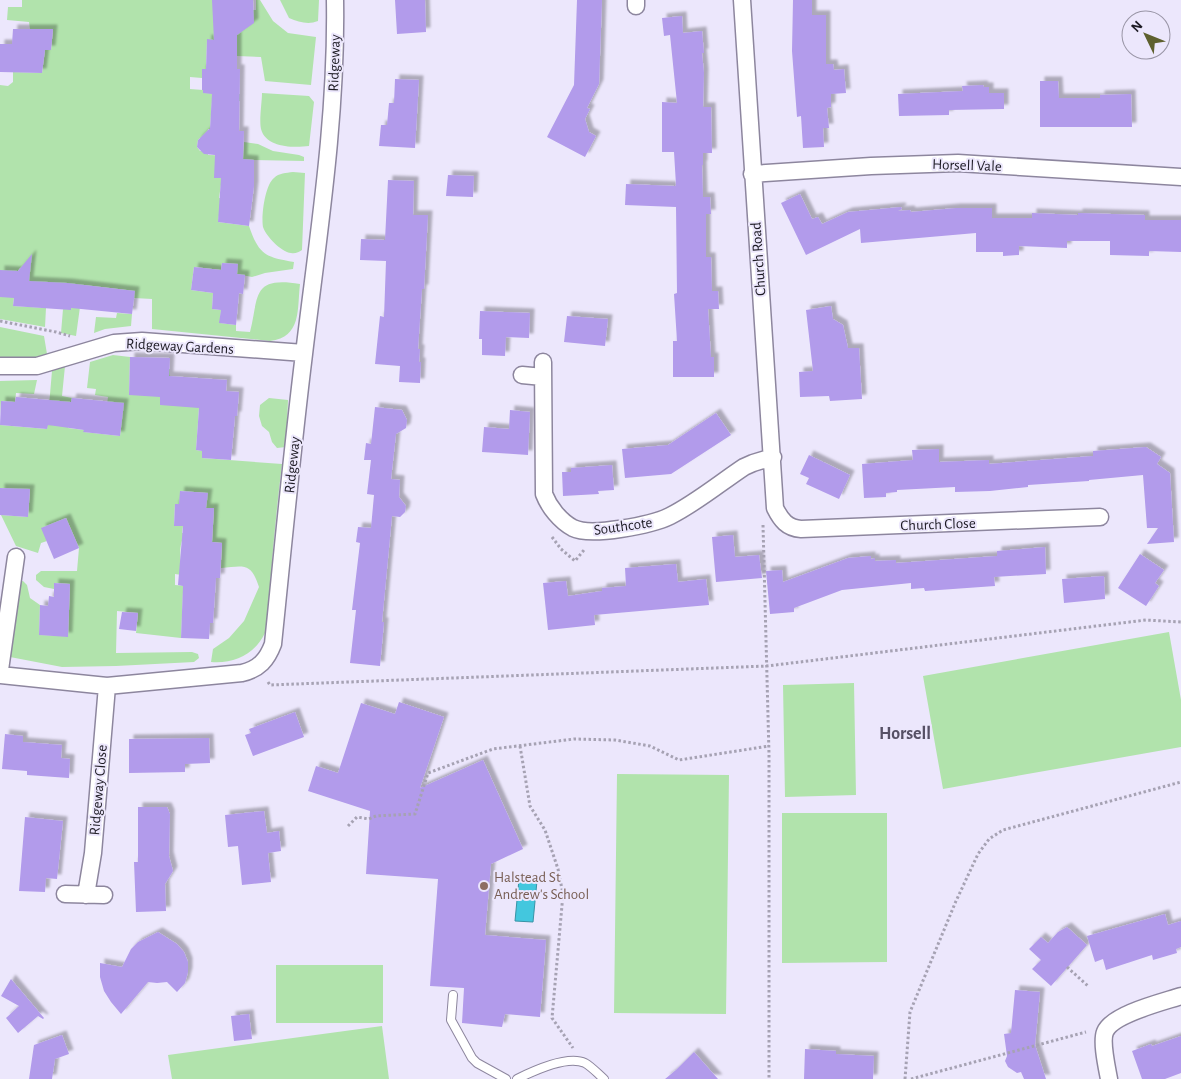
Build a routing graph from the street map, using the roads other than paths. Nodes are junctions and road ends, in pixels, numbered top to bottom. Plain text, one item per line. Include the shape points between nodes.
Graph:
1 (336, 0) edge
2 (742, 0) edge
3 (752, 174) junction
4 (1181, 177) edge
5 (304, 354) junction
6 (0, 366) edge
7 (522, 375) dead end
8 (773, 457) junction
9 (780, 517) joint
10 (1100, 517) dead end
11 (16, 557) dead end
12 (0, 670) edge
13 (0, 675) edge
14 (107, 686) junction
15 (65, 894) dead end
16 (86, 894) junction
17 (104, 894) dead end
18 (453, 995) dead end
19 (1181, 996) edge
20 (506, 1079) edge
21 (517, 1079) edge
22 (604, 1079) edge
23 (1109, 1079) edge

1 - 5 street, Ridgeway via 329,154
2 - 3 street, Church Road
3 - 4 street, Horsell Vale via 958,164
3 - 8 street, Church Road
5 - 6 street, Ridgeway Gardens via 142,341 114,344 37,366
5 - 14 street, Ridgeway via 273,644 266,658 256,668 242,673
7 - 8 street, Southcote via 543,369 544,494 572,535 654,523 744,467
8 - 9 street, Church Road via 776,508
9 - 10 street, Church Close via 788,526 801,529 1082,524
11 - 12 street
13 - 14 street
14 - 16 street, Ridgeway Close via 93,853
15 - 16 street
16 - 17 street
18 - 20 lane via 450,1020 472,1058
19 - 23 street via 1123,1017 1110,1026 1104,1039
21 - 22 lane via 562,1062 583,1062

